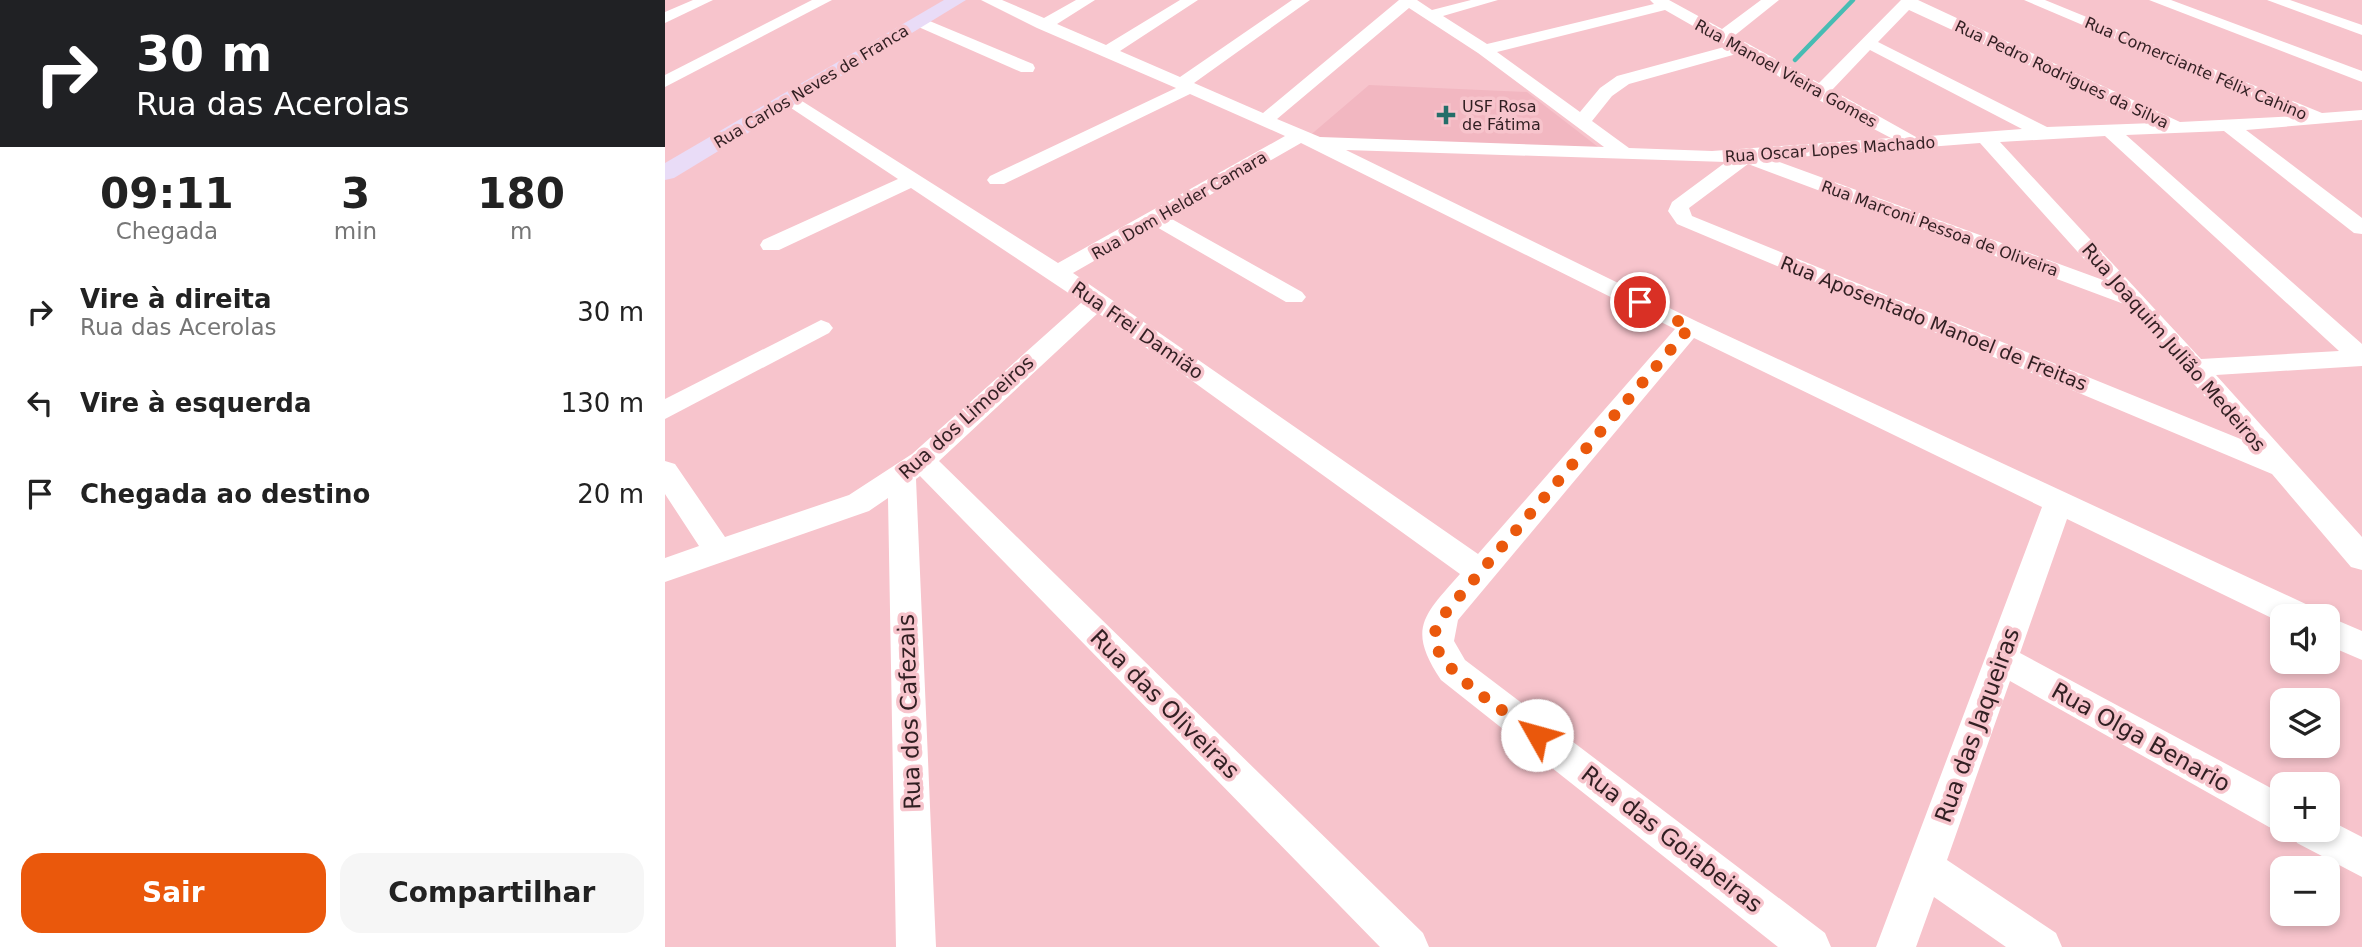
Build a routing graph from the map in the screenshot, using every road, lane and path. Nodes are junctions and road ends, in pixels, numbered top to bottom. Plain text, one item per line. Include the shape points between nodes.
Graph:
1 (705, 0) edge
2 (824, 0) edge
3 (957, 0) edge
4 (989, 0) edge
5 (1087, 0) edge
6 (1190, 0) edge
7 (1301, 0) edge
8 (1490, 0) edge
9 (1771, 0) edge
10 (2032, 0) edge
11 (2157, 0) edge
12 (2275, 0) edge
13 (1408, 1) edge
14 (1909, 1) edge
15 (1662, 3) edge
16 (1429, 15) junction
17 (665, 19) edge
18 (920, 22) junction
19 (1044, 25) junction
20 (2362, 30) edge
21 (1721, 38) junction
22 (1870, 44) junction
23 (1739, 48) junction
24 (1484, 50) junction
25 (1107, 52) junction
26 (1027, 68) dead end
27 (2362, 77) edge
28 (665, 82) edge
29 (1185, 86) junction
30 (1819, 93) junction
31 (787, 100) junction
32 (2362, 115) edge
33 (2342, 118) junction
34 (2321, 120) junction
35 (1264, 121) junction
36 (1582, 122) junction
37 (2229, 126) junction
38 (2178, 127) junction
39 (2362, 130) edge
40 (2110, 131) junction
41 (2044, 133) junction
42 (1985, 137) junction
43 (1308, 139) junction
44 (1915, 144) junction
45 (1626, 155) junction
46 (1746, 156) junction
47 (665, 173) edge
48 (913, 180) junction
49 (997, 180) dead end
50 (1157, 219) junction
51 (2362, 228) edge
52 (771, 245) dead end
53 (1057, 273) junction
54 (1294, 297) dead end
55 (1097, 300) junction
56 (2134, 300) junction
57 (1690, 327) junction
58 (821, 328) dead end
59 (2362, 358) edge
60 (2195, 368) junction
61 (665, 410) edge
62 (2277, 465) junction
63 (912, 469) junction
64 (665, 471) edge
65 (2058, 503) junction
66 (719, 553) junction
67 (2362, 558) edge
68 (665, 570) edge
69 (1480, 572) junction
70 (2273, 604) edge
71 (2340, 636) edge
72 (2362, 646) edge
73 (2000, 659) junction
74 (2270, 807) edge
75 (2332, 842) edge
76 (2362, 858) edge
77 (1925, 868) junction
78 (916, 947) edge
79 (1409, 947) edge
80 (1811, 947) edge
81 (1896, 947) edge
82 (2042, 947) edge

1 - 17 street
2 - 28 street
3 - 18 main road, Rua Carlos Neves de Franca
4 - 19 street
5 - 19 street
6 - 25 street
7 - 29 street
8 - 16 street
9 - 21 street
10 - 34 street, Rua Comerciante Félix Cahino
11 - 27 street
12 - 20 street
13 - 16 street
13 - 35 street
14 - 22 street
14 - 38 street, Rua Pedro Rodrigues da Silva
15 - 21 street, Rua Manoel Vieira Gomes
15 - 24 street
16 - 24 street
18 - 26 street
18 - 31 main road, Rua Carlos Neves de Franca
19 - 25 street
21 - 23 street, Rua Manoel Vieira Gomes
22 - 30 street
22 - 41 street
23 - 30 street, Rua Manoel Vieira Gomes
23 - 36 street via 1623,80 1606,92
24 - 36 street
25 - 29 street
29 - 35 street
29 - 49 street
30 - 44 street, Rua Manoel Vieira Gomes
31 - 47 main road, Rua Carlos Neves de Franca
31 - 48 street, Rua Frei Damião
32 - 33 street, Rua Oscar Lopes Machado
33 - 34 street, Rua Oscar Lopes Machado
33 - 39 street
34 - 37 street, Rua Oscar Lopes Machado
35 - 43 street
36 - 45 street
37 - 38 street, Rua Oscar Lopes Machado
37 - 51 street
38 - 40 street, Rua Oscar Lopes Machado
40 - 41 street, Rua Oscar Lopes Machado
40 - 59 street
41 - 42 street, Rua Oscar Lopes Machado
42 - 44 street, Rua Oscar Lopes Machado
42 - 56 street, Rua Joaquim Julião Medeiros
43 - 45 street, Rua Oscar Lopes Machado
43 - 50 street, Rua Dom Helder Camara
43 - 57 street
44 - 46 street, Rua Oscar Lopes Machado
45 - 46 street, Rua Oscar Lopes Machado
46 - 56 street, Rua Marconi Pessoa de Oliveira
46 - 62 street, Rua Aposentado Manoel de Freitas via 1679,206 1679,216
48 - 52 street
48 - 53 street, Rua Frei Damião
50 - 53 street, Rua Dom Helder Camara
50 - 54 street
53 - 55 street, Rua Frei Damião
55 - 63 street, Rua dos Limoeiros
55 - 69 street, Rua Frei Damião
56 - 60 street, Rua Joaquim Julião Medeiros
57 - 65 street
57 - 69 street
58 - 61 street
59 - 60 street
60 - 62 street, Rua Joaquim Julião Medeiros
62 - 67 street, Rua Joaquim Julião Medeiros
63 - 66 street, Rua dos Limoeiros via 859,503
63 - 78 street, Rua dos Cafezais
63 - 79 street, Rua das Oliveiras
64 - 66 street
65 - 70 street
65 - 73 street, Rua das Jaqueiras
66 - 68 street, Rua dos Limoeiros
69 - 80 street, Rua das Goiabeiras via 1437,625 1436,645 1453,670
71 - 72 street
73 - 74 street, Rua Olga Benario
73 - 77 street, Rua das Jaqueiras
75 - 76 street
77 - 81 street, Rua das Jaqueiras
77 - 82 street

